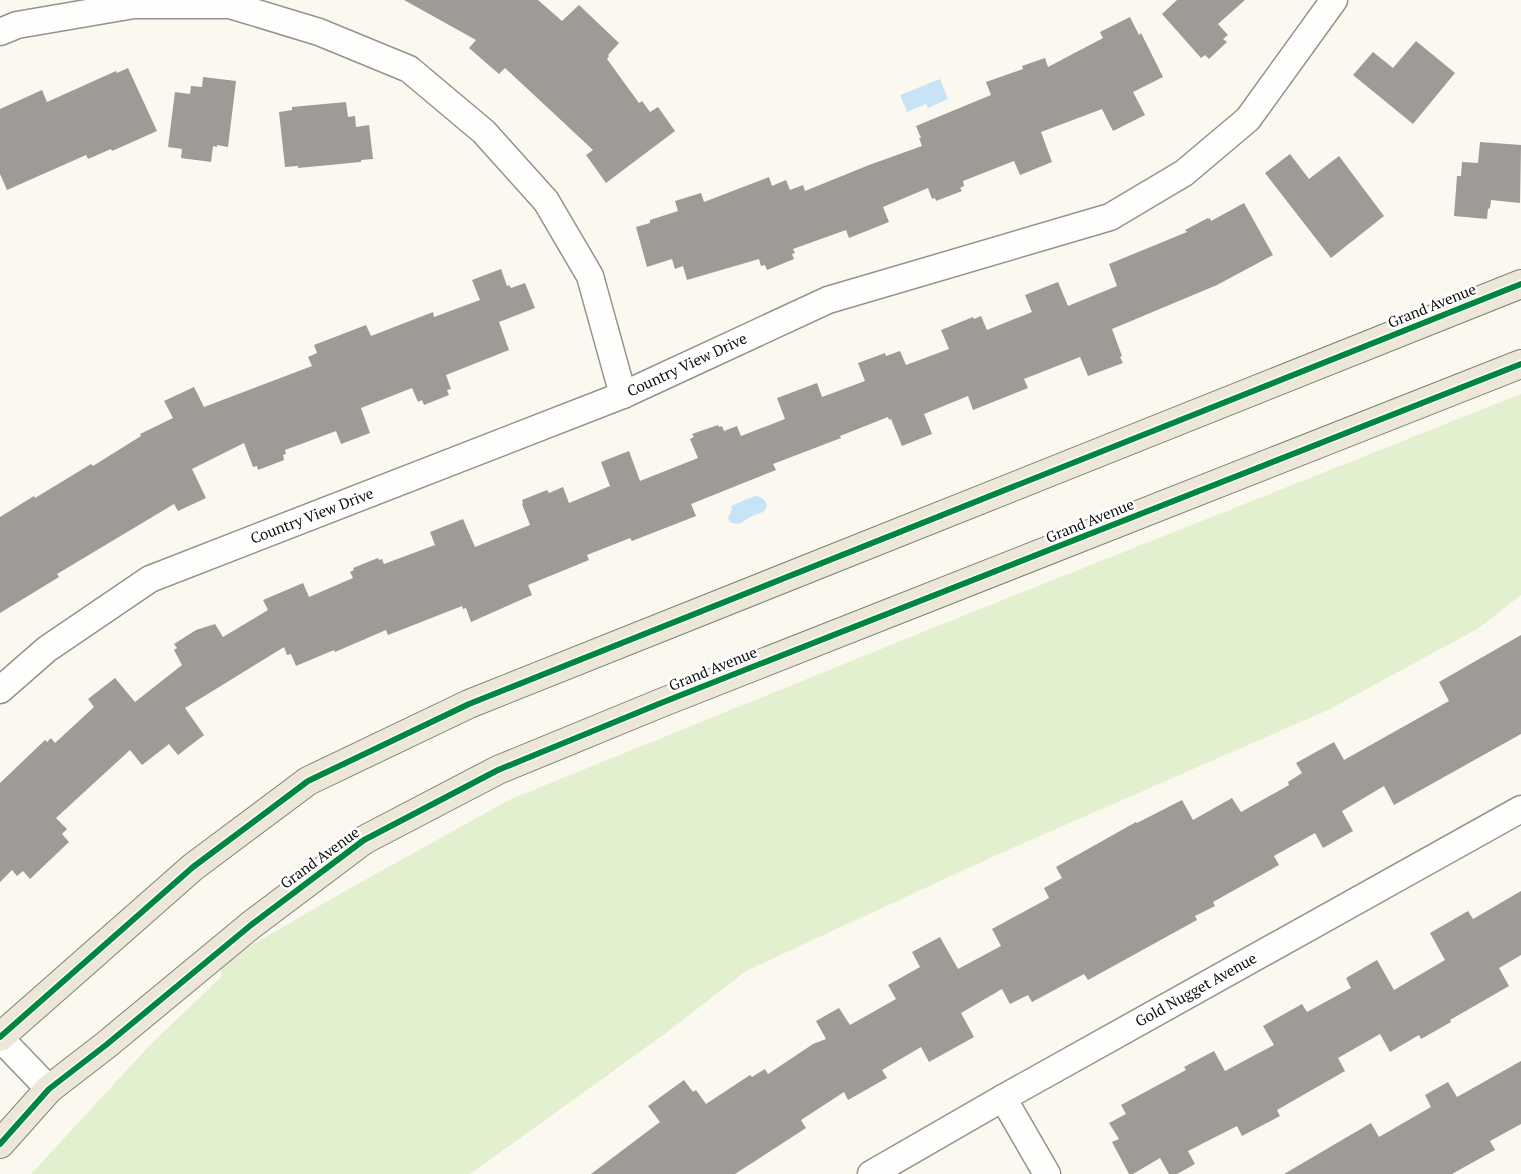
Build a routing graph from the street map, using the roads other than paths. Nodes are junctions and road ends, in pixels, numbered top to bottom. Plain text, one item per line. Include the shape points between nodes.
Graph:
1 (1334, 0) edge
2 (0, 32) edge
3 (1521, 284) edge
4 (1521, 364) edge
5 (623, 395) junction
6 (0, 690) edge
7 (1521, 809) edge
8 (0, 1038) edge
9 (49, 1089) junction
10 (1003, 1098) junction
11 (0, 1144) edge
12 (871, 1174) edge
13 (1047, 1174) edge

1 - 5 street, Country View Drive via 1248,119 1184,173 1110,217 828,300
2 - 5 street via 17,25 134,5 230,5 319,32 409,69 484,132 546,202 590,276
3 - 8 main road, Grand Avenue via 469,704 308,781 192,867
4 - 9 main road, Grand Avenue via 498,770 364,840 251,925
5 - 6 street, Country View Drive via 150,578 47,649
7 - 10 street, Gold Nugget Avenue
8 - 9 street
9 - 11 main road, Grand Avenue
10 - 12 street, Gold Nugget Avenue
10 - 13 street

